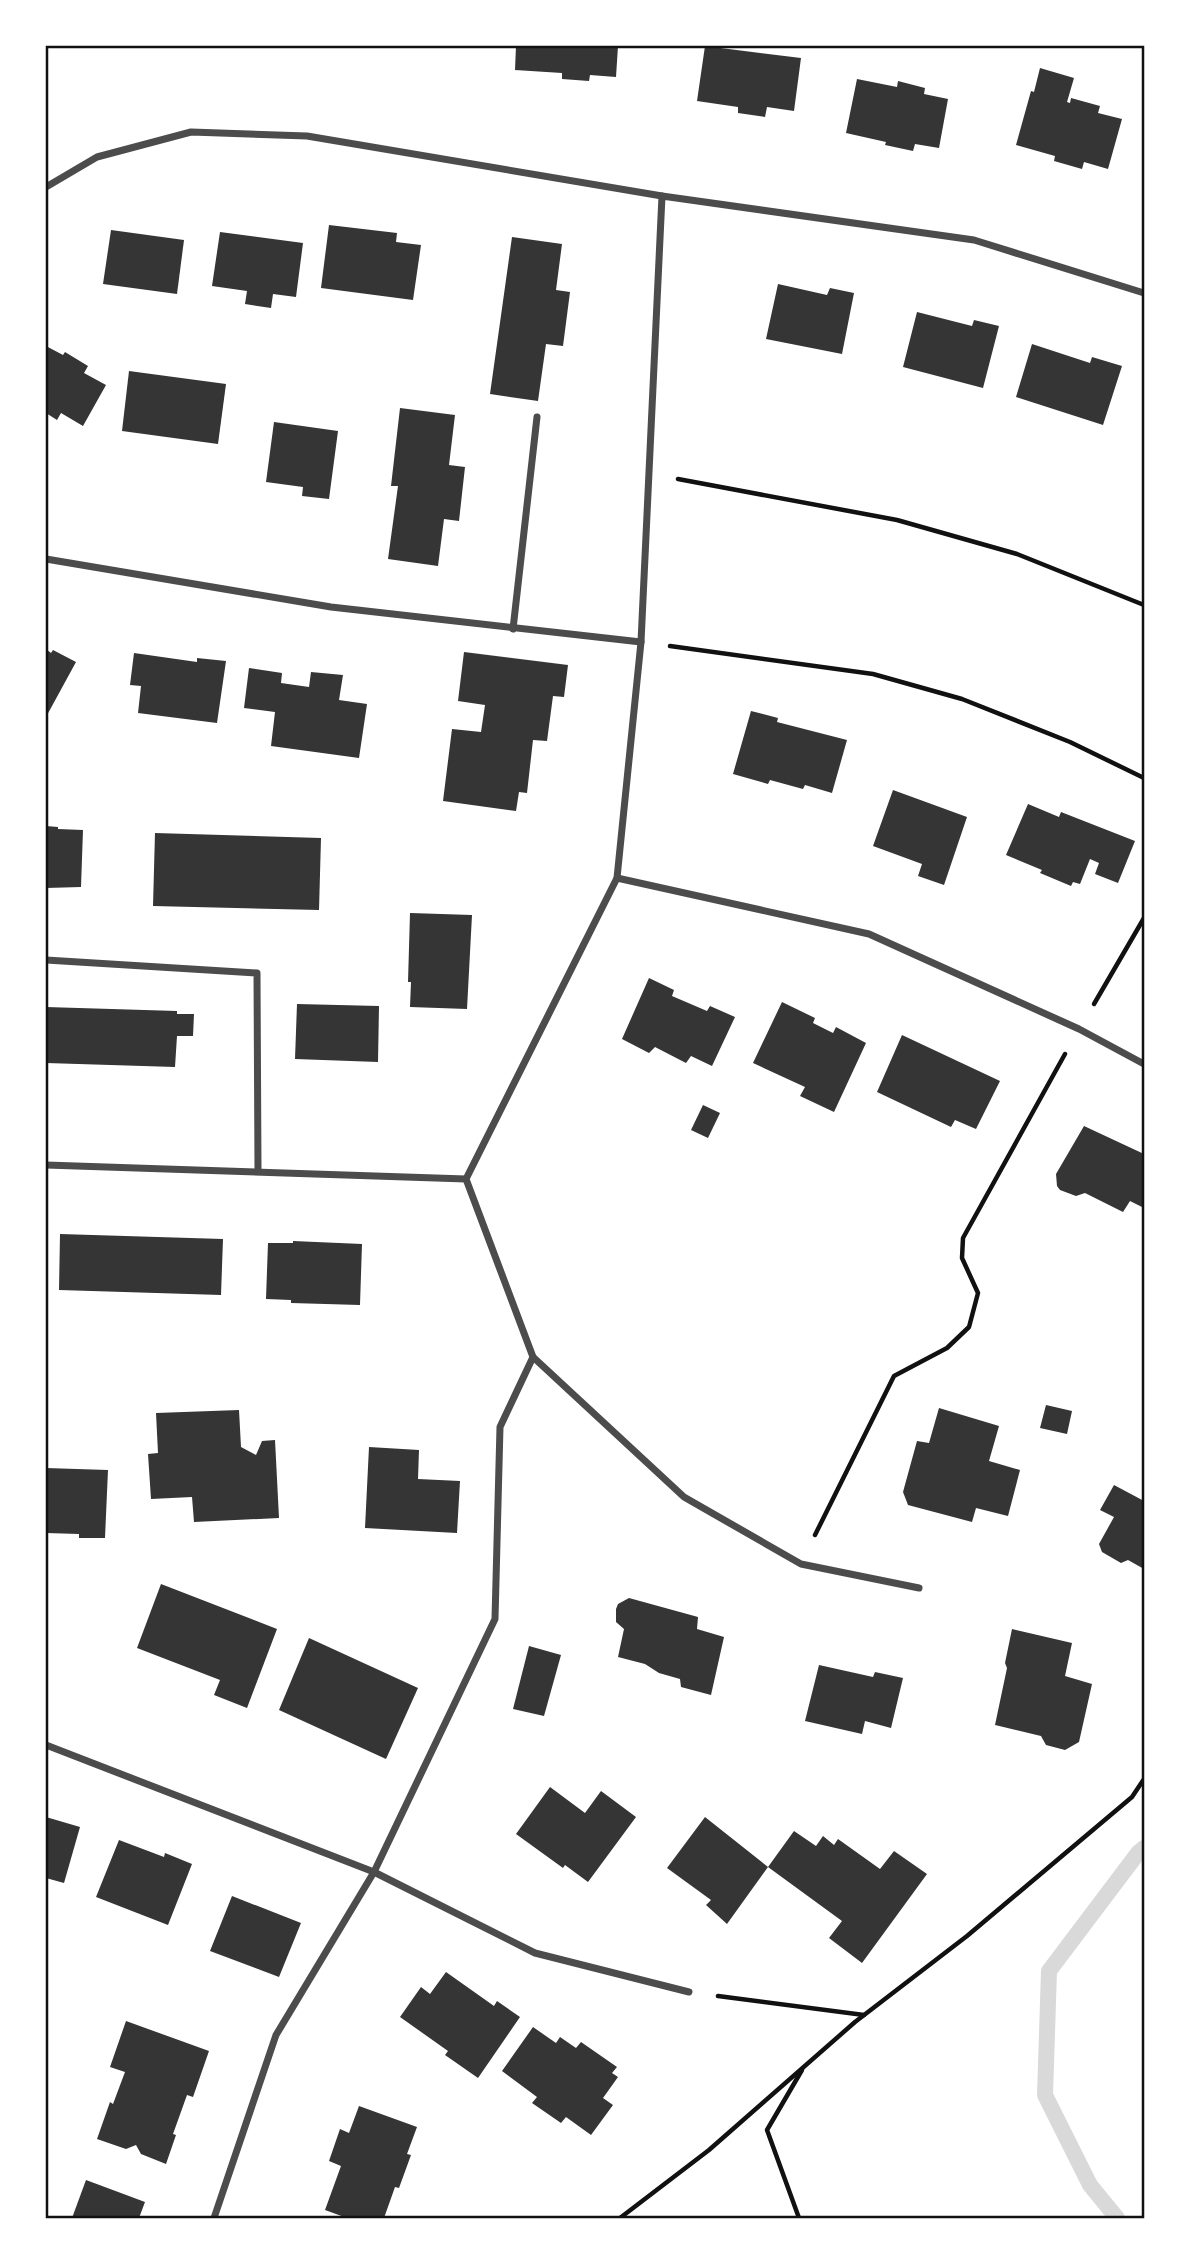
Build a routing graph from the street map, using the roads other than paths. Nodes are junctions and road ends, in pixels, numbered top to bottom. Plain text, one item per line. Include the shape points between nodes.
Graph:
1 (46, 187) edge
2 (662, 196) junction
3 (1144, 293) edge
4 (537, 418) dead end
5 (46, 559) edge
6 (513, 629) junction
7 (641, 642) junction
8 (617, 878) junction
9 (46, 960) edge
10 (1144, 1065) edge
11 (46, 1165) edge
12 (258, 1171) junction
13 (466, 1179) junction
14 (533, 1357) junction
15 (919, 1588) dead end
16 (46, 1745) edge
17 (374, 1872) junction
18 (689, 1993) road end
19 (214, 2218) edge

1 - 2 street via 97,157 191,132 307,136
2 - 3 street via 974,240
2 - 7 street
4 - 6 street
5 - 6 street via 331,607
6 - 7 street
7 - 8 street
8 - 10 street via 869,933 1079,1029
8 - 13 street
9 - 12 street via 257,973
11 - 12 street
12 - 13 street
13 - 14 street
14 - 15 street via 684,1497 801,1564
14 - 17 street via 500,1427 495,1619
16 - 17 street
17 - 18 street via 535,1953
17 - 19 street via 276,2035

